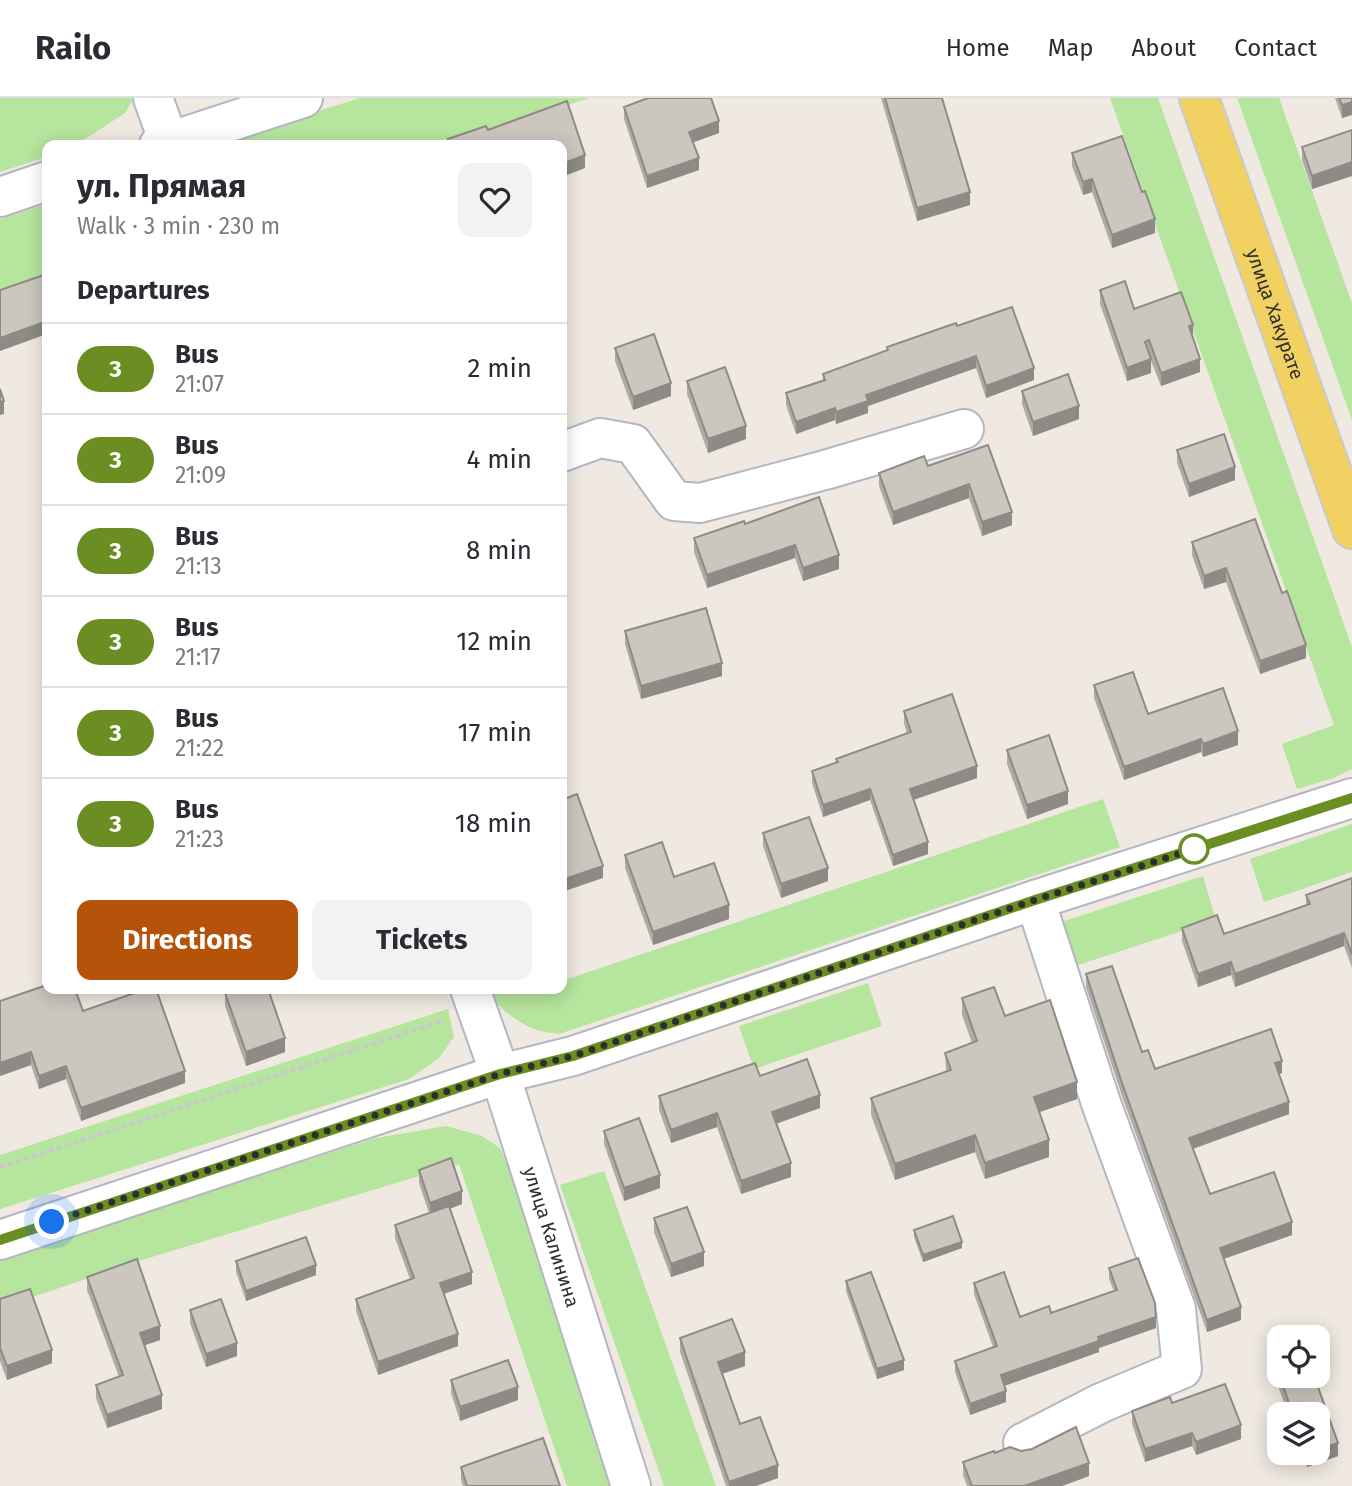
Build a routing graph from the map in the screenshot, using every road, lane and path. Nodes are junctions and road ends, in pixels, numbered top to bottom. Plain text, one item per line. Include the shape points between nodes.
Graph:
1 (153, 98) edge
2 (303, 98) edge
3 (1199, 98) edge
4 (165, 140) edge
5 (178, 140) edge
6 (42, 183) edge
7 (0, 197) edge
8 (964, 429) dead end
9 (567, 450) edge
10 (1352, 529) edge
11 (1352, 798) edge
12 (1035, 900) junction
13 (472, 994) edge
14 (446, 1020) dead end
15 (500, 1074) junction
16 (0, 1167) edge
17 (0, 1240) edge
18 (1023, 1443) dead end
19 (631, 1486) edge

1 - 4 street
2 - 5 street
3 - 10 main road, улица Хакурате
6 - 7 street
8 - 9 street via 700,502 674,501 633,444 600,438
11 - 12 street
12 - 15 street via 573,1056
12 - 18 street via 1101,1103 1177,1309 1182,1369
13 - 15 street, улица Калинина
14 - 16 path
15 - 17 street
15 - 19 street, улица Калинина

